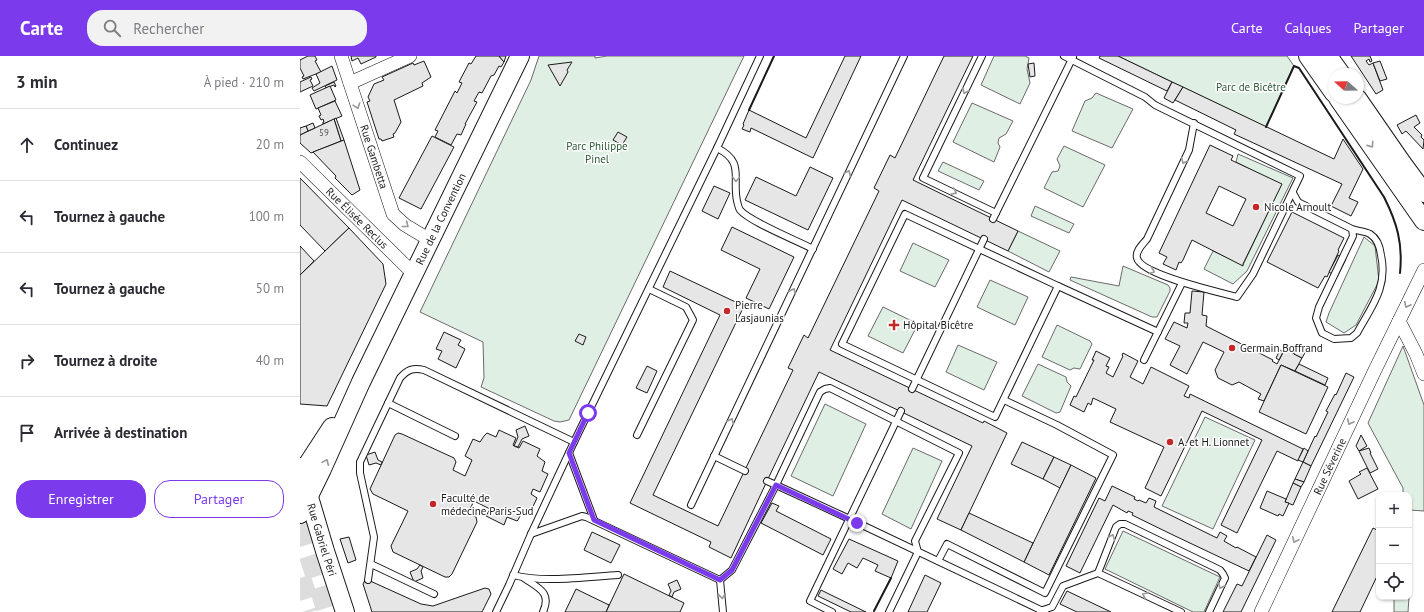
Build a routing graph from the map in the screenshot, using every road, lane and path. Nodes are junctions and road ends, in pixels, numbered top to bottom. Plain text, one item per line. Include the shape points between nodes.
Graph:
1 (341, 56) edge
2 (410, 56) edge
3 (520, 56) edge
4 (760, 56) edge
5 (904, 56) edge
6 (982, 56) edge
7 (1064, 56) edge
8 (1308, 56) edge
9 (1328, 56) edge
10 (1072, 58) edge
11 (1337, 68) edge
12 (350, 84) junction
13 (1328, 84) edge
14 (1342, 104) edge
15 (1361, 104) edge
16 (1194, 123) junction
17 (717, 148) junction
18 (300, 162) edge
19 (1424, 192) edge
20 (1293, 193) junction
21 (1424, 221) edge
22 (1352, 229) junction
23 (984, 239) dead end
24 (430, 240) junction
25 (979, 248) junction
26 (813, 249) junction
27 (1424, 270) edge
28 (414, 274) junction
29 (1182, 283) junction
30 (1058, 286) junction
31 (649, 289) junction
32 (1399, 321) junction
33 (1158, 332) junction
34 (1144, 360) dead end
35 (1424, 374) edge
36 (917, 380) junction
37 (360, 382) junction
38 (912, 389) dead end
39 (1004, 400) junction
40 (388, 403) junction
41 (901, 412) dead end
42 (896, 422) junction
43 (637, 435) dead end
44 (455, 436) dead end
45 (574, 442) junction
46 (569, 453) junction
47 (714, 456) junction
48 (745, 471) dead end
49 (301, 472) edge
50 (767, 481) dead end
51 (776, 485) junction
52 (309, 497) junction
53 (691, 505) dead end
54 (300, 514) edge
55 (850, 519) junction
56 (594, 520) junction
57 (530, 534) junction
58 (918, 552) junction
59 (938, 561) junction
60 (371, 564) junction
61 (1098, 573) junction
62 (513, 575) junction
63 (618, 575) dead end
64 (524, 578) junction
65 (368, 580) dead end
66 (720, 580) junction
67 (434, 594) dead end
68 (1042, 611) edge
69 (345, 612) edge
70 (496, 612) edge
71 (543, 612) edge
72 (723, 612) edge
73 (832, 612) edge
74 (889, 612) edge
75 (1181, 612) edge
76 (1209, 612) edge
77 (1261, 612) edge

1 - 12 street, Rue Gambetta
2 - 12 street
3 - 24 main road, Rue de la Convention
4 - 17 lane
26 -> 5 lane
6 -> 10 lane via 923,178 995,216
7 - 10 lane
8 - 13 main road
9 - 11 main road
10 - 16 lane via 1145,97 1155,105
12 -> 24 street, Rue Gambetta via 393,214 405,225
14 -> 21 main road
15 - 19 main road
16 - 20 lane via 1300,176
16 -> 29 lane via 1189,150 1147,240 1136,256 1142,266
17 -> 26 lane via 733,160 736,169 735,193 739,208 749,218
17 - 31 lane
18 - 28 street, Rue Élisée Reclus
20 - 22 lane via 1298,202
20 - 29 lane via 1253,274 1237,297
22 - 22 lane via 1370,234 1379,243 1383,278 1379,292 1357,333 1351,338 1334,339 1322,333 1316,318 1318,307 1353,236
23 - 25 lane
24 - 28 main road, Rue de la Convention
25 - 30 lane
25 - 36 lane
25 - 36 lane via 905,214 842,344
47 -> 26 lane
27 -> 32 street, Rue Séverine
28 - 37 main road, Rue de la Convention
29 - 33 lane
30 - 33 lane
30 - 39 lane
31 - 43 lane via 686,307 693,320
31 - 45 lane
32 - 35 street
32 -> 77 street, Rue Séverine
33 - 34 lane
36 - 38 lane
36 - 39 lane via 995,418
37 - 49 main road, Rue de la Convention
52 -> 37 main road, Rue de la Convention
39 - 59 lane via 1113,455 1045,593 947,544
40 - 44 lane
40 - 45 lane via 406,371 412,368 420,369
40 - 60 lane via 360,462 360,473 374,537
41 - 42 lane
42 - 51 lane via 830,388 825,389 820,392
42 - 55 lane
42 - 58 lane via 959,453 915,541
45 - 46 lane
46 - 56 lane
46 - 57 lane
47 - 48 lane
47 - 53 lane
49 - 52 main road, Rue Gabriel Péri
50 - 51 lane
51 - 55 lane
51 - 66 lane via 732,570
52 - 54 main road, Rue de la Convention
52 - 69 main road, Rue Gabriel Péri
55 - 58 lane
55 - 73 lane via 810,601
56 - 57 lane via 582,516
56 - 66 lane
57 - 62 lane
58 - 59 lane
58 - 74 lane
59 - 68 lane
60 - 65 lane
60 - 67 lane
61 - 68 lane via 1063,586 1052,607
75 -> 61 lane
61 -> 76 lane via 1116,527 1125,524 1224,574
62 - 64 lane
62 - 70 lane
63 - 64 lane
64 - 71 lane via 544,593 546,604
66 -> 72 lane

